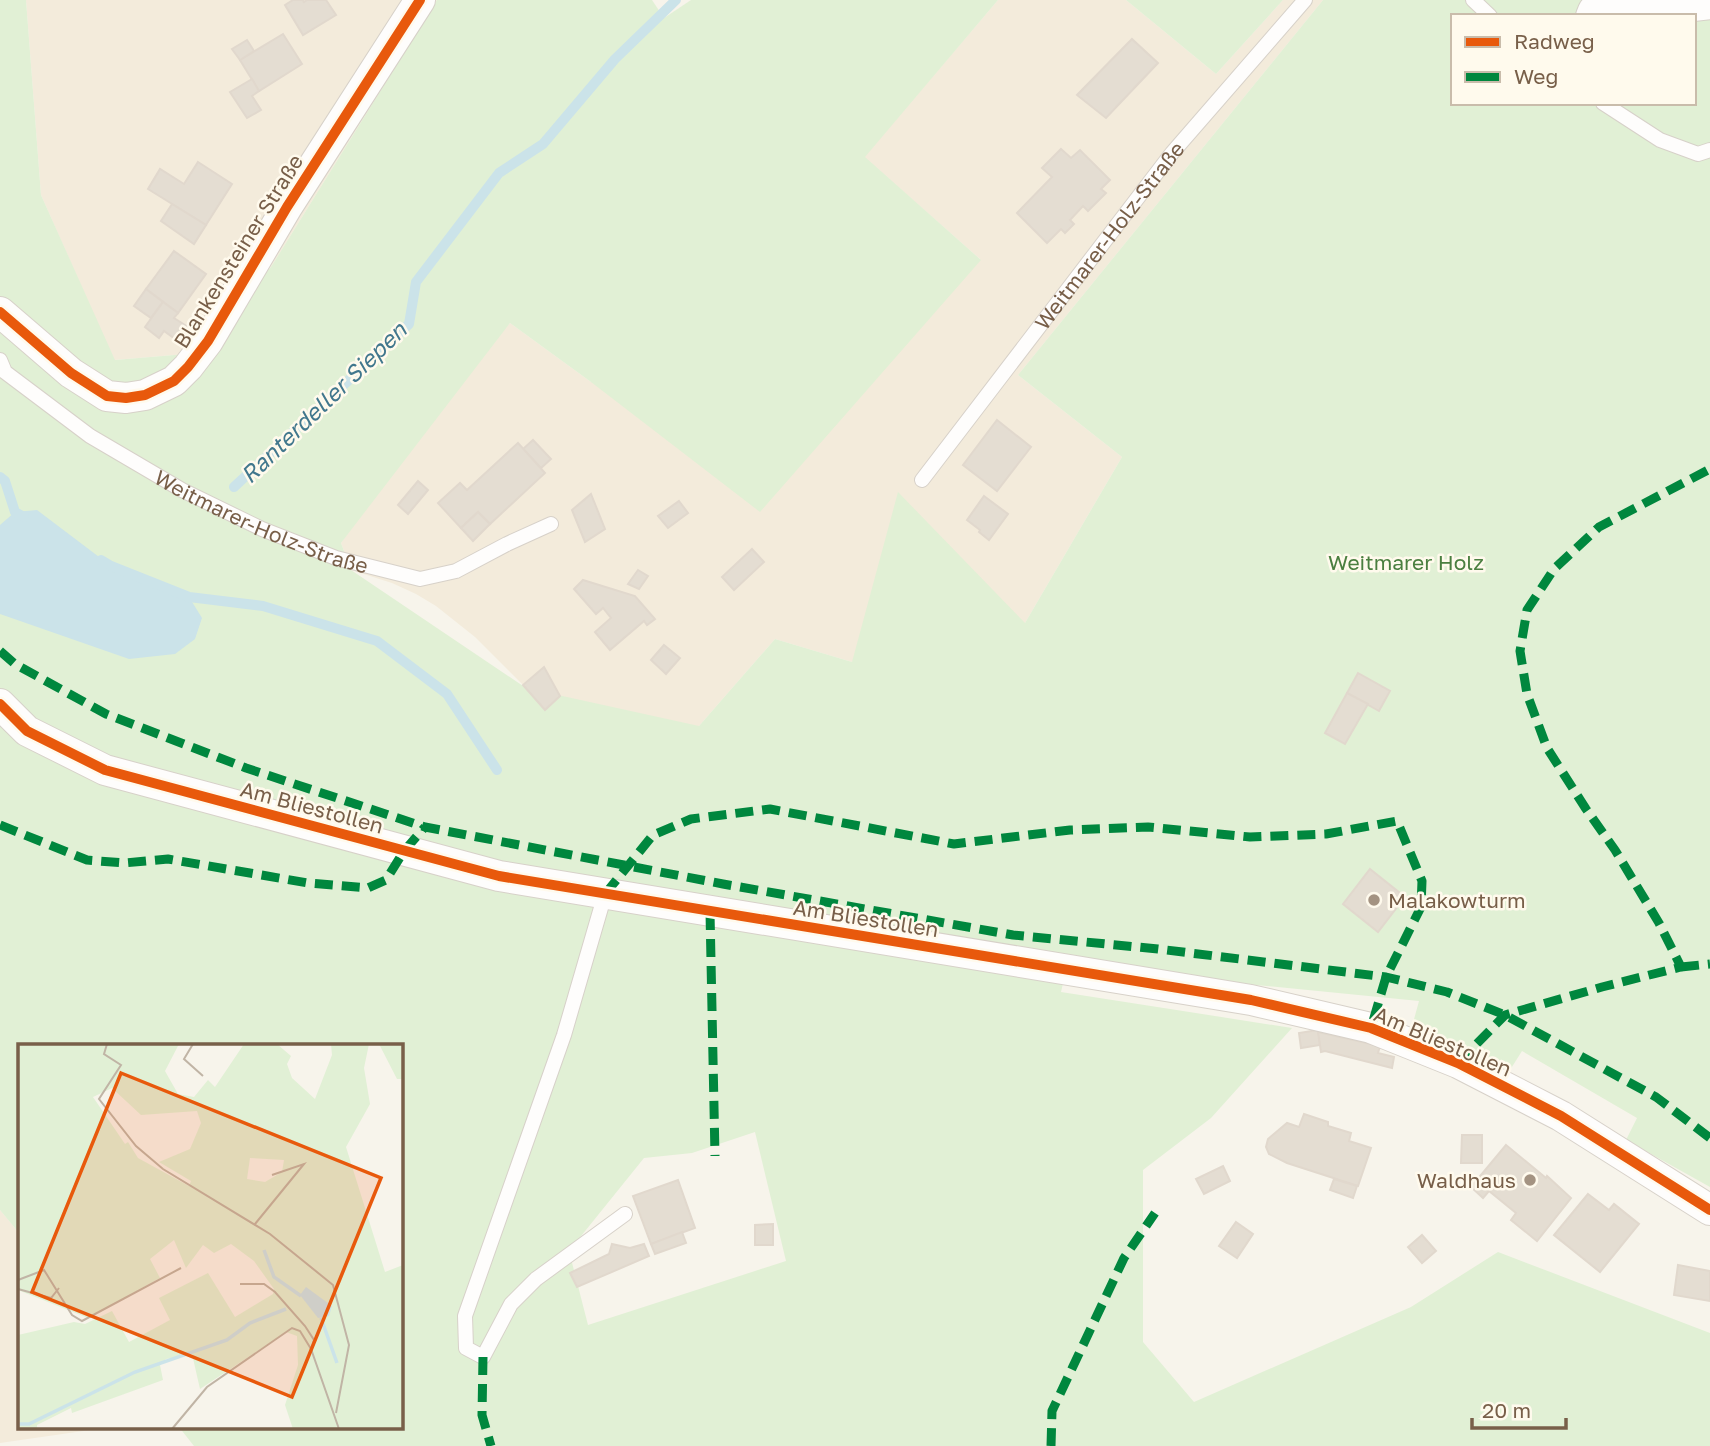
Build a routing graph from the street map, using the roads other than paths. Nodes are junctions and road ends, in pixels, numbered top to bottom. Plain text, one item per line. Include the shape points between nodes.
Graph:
1 (419, 0) edge
2 (1305, 0) edge
3 (1473, 0) edge
4 (1710, 4) edge
5 (1488, 14) edge
6 (1591, 14) edge
7 (1606, 105) edge
8 (1710, 150) edge
9 (2, 321) edge
10 (0, 359) edge
11 (922, 480) dead end
12 (551, 524) dead end
13 (0, 704) edge
14 (605, 894) junction
15 (1710, 1210) edge
16 (625, 1214) dead end

1 - 9 street, Blankensteiner Straße via 208,341 174,381 145,395 107,396
2 - 11 lane, Weitmarer-Holz-Straße via 1172,153
3 - 5 lane
4 - 6 street
7 - 8 lane via 1660,140 1698,154
10 - 12 lane, Weitmarer-Holz-Straße via 5,372 90,436 182,490 336,558 420,579 456,571
13 - 14 street, Am Bliestollen via 27,731 105,770 499,876
14 - 15 street, Am Bliestollen via 1251,1000 1371,1028 1458,1063 1561,1116
14 - 16 lane via 564,1035 465,1316 466,1348 483,1357 511,1304 536,1279

